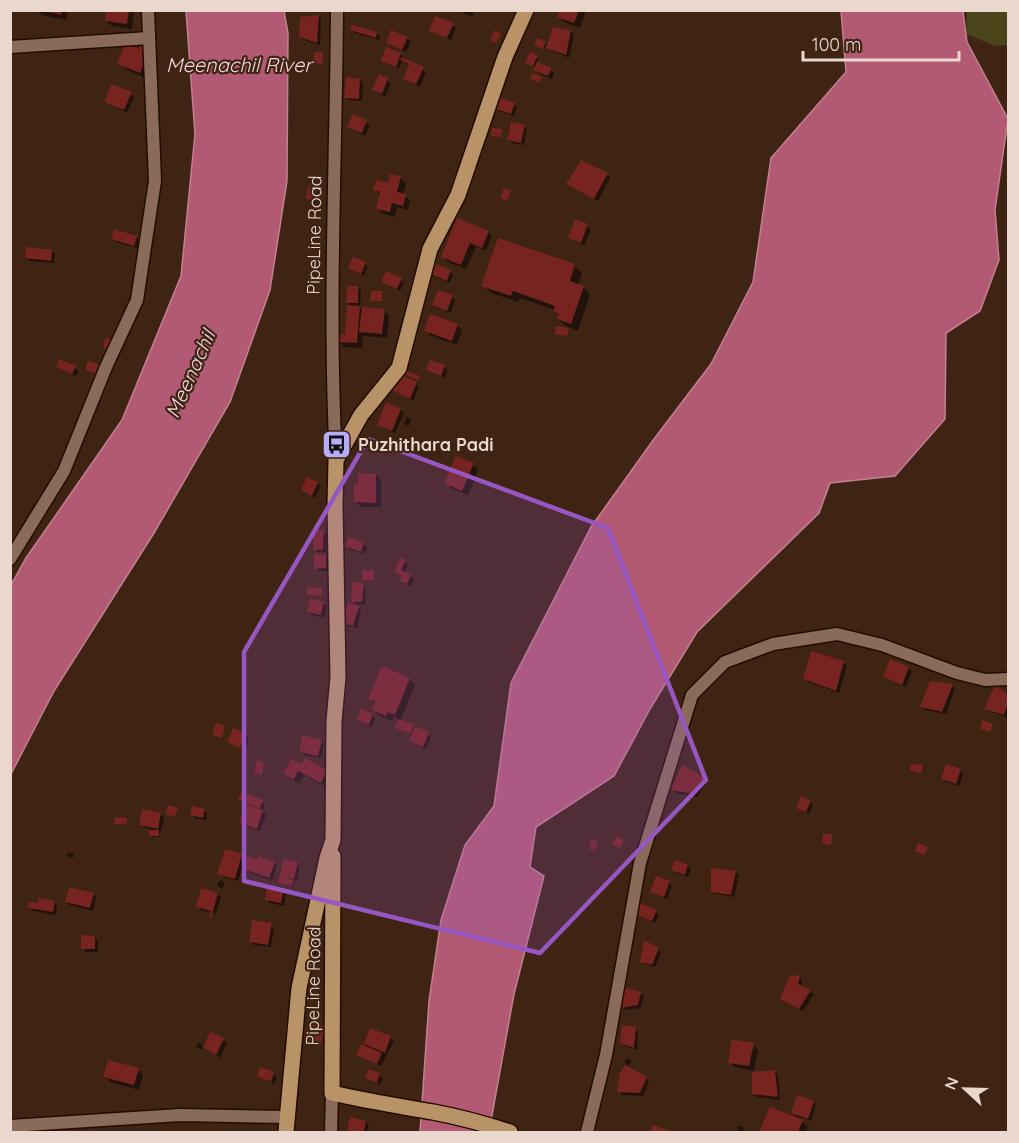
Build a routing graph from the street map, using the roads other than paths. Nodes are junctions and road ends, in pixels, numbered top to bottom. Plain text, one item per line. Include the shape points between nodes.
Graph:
1 (148, 10) edge
2 (338, 10) edge
3 (526, 10) edge
4 (149, 38) junction
5 (10, 47) edge
6 (336, 460) junction
7 (10, 559) edge
8 (1008, 679) edge
9 (333, 840) junction
10 (332, 1093) junction
11 (287, 1117) junction
12 (10, 1126) edge
13 (286, 1132) edge
14 (331, 1132) edge
15 (510, 1132) edge
16 (587, 1132) edge

1 - 4 street
2 - 6 street, PipeLine Road via 332,264
3 - 6 main road via 505,57 458,195 430,249 399,368 361,415
4 - 5 street
4 - 7 street via 155,181 137,300 64,471
6 - 9 main road, PipeLine Road via 338,677
8 - 16 street via 985,680 957,673 882,645 837,634 773,644 725,662 692,695 640,863 606,1055
9 - 10 main road, PipeLine Road
9 - 11 main road via 299,988
10 - 14 street, PipeLine Road
10 - 15 main road via 436,1112
11 - 12 street via 180,1115
11 - 13 main road

